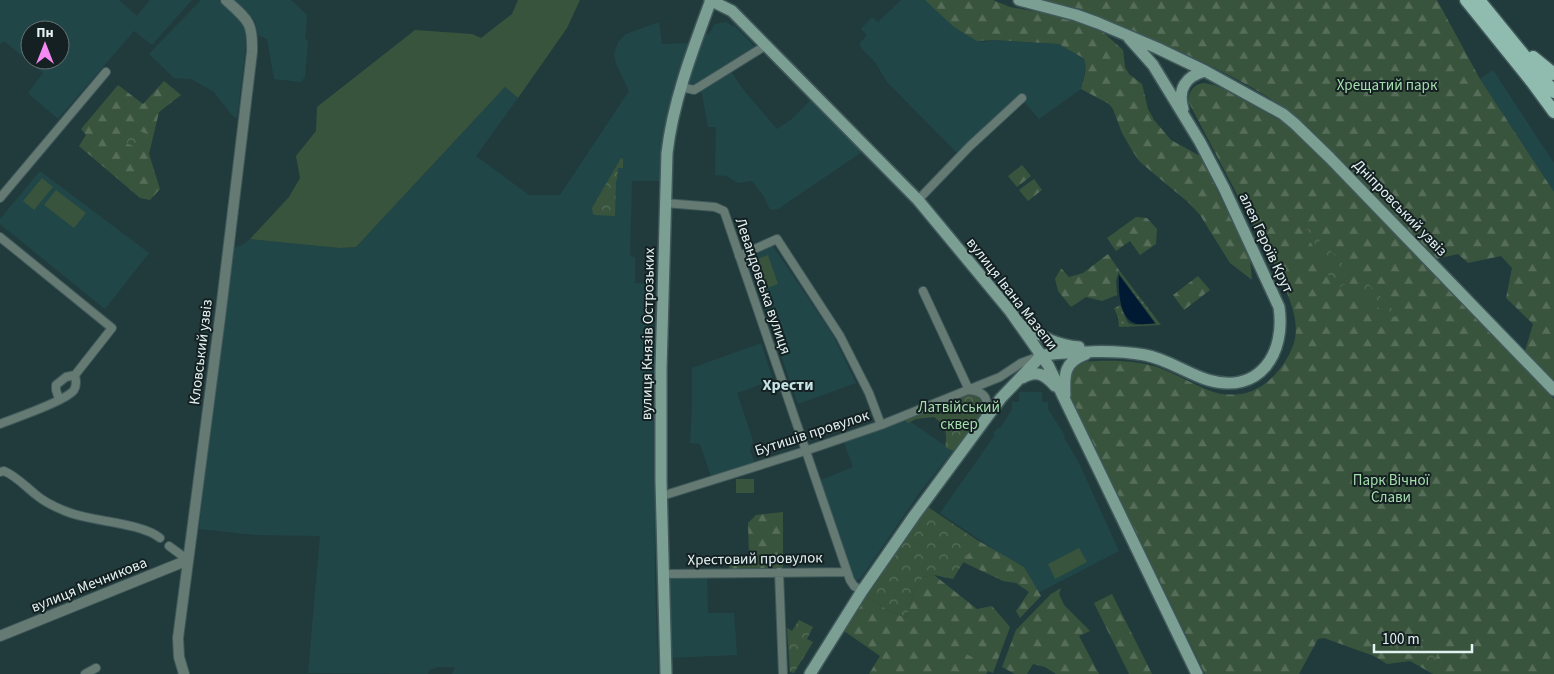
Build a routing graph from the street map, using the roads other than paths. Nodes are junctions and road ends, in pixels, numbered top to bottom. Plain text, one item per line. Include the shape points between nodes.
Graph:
1 (226, 0) edge
2 (710, 0) edge
3 (1019, 0) edge
4 (1466, 0) edge
5 (1479, 0) edge
6 (1124, 34) junction
7 (765, 46) junction
8 (1520, 48) junction
9 (1205, 71) junction
10 (106, 72) dead end
11 (1554, 74) edge
12 (681, 87) junction
13 (1554, 92) edge
14 (1022, 98) dead end
15 (1554, 112) edge
16 (1185, 115) junction
17 (0, 198) edge
18 (918, 200) junction
19 (665, 203) junction
20 (0, 237) edge
21 (739, 256) junction
22 (923, 291) dead end
23 (1016, 319) junction
24 (1090, 352) junction
25 (1107, 352) junction
26 (1042, 355) junction
27 (75, 375) junction
28 (1015, 382) junction
29 (969, 390) junction
30 (1554, 390) edge
31 (59, 399) junction
32 (1065, 400) junction
33 (984, 421) junction
34 (0, 424) edge
35 (882, 425) junction
36 (805, 451) junction
37 (0, 472) edge
38 (662, 496) junction
39 (160, 538) dead end
40 (169, 546) dead end
41 (188, 560) junction
42 (779, 572) junction
43 (847, 572) junction
44 (663, 574) junction
45 (862, 592) junction
46 (0, 636) edge
47 (96, 668) dead end
48 (85, 674) edge
49 (184, 674) edge
50 (666, 674) edge
51 (783, 674) edge
52 (810, 674) edge
53 (1197, 674) edge

1 - 41 street, Кловський узвіз via 246,18 252,32 251,67
2 - 7 main road, вулиця Івана Мазепи via 732,11
2 - 12 main road, вулиця Князів Острозьких
3 - 6 main road, Дніпровський узвіз via 1076,15
4 - 15 main road
5 - 8 main road
6 - 9 main road, Дніпровський узвіз
6 - 16 main road, алея Героїв Крут via 1154,65
7 - 12 street via 694,90
7 - 18 main road, вулиця Івана Мазепи
8 - 11 main road
8 - 13 main road
9 - 16 main road via 1191,76 1182,86
9 - 30 main road, Дніпровський узвіз via 1268,104 1296,124
10 - 17 street
12 - 19 main road, вулиця Князів Острозьких via 669,138
14 - 18 street
16 - 25 main road, алея Героїв Крут via 1274,292 1281,320 1278,343 1264,369 1238,382 1207,379 1152,356
18 - 23 main road, вулиця Івана Мазепи
19 - 21 street, Левандовська вулиця via 716,207 724,211
19 - 38 main road, вулиця Князів Острозьких
20 - 27 street via 112,328
21 - 35 street via 778,239 840,336
21 - 36 street, Левандовська вулиця
22 - 29 street
23 - 25 main road via 1050,341
23 - 26 main road, вулиця Івана Мазепи
24 - 25 main road, алея Героїв Крут
24 - 26 main road, алея Героїв Крут
24 - 32 main road via 1068,365
26 - 28 main road
26 - 29 street, Бутишів провулок
26 - 32 main road, вулиця Івана Мазепи
27 - 31 street via 75,388
27 - 31 street via 56,385
28 - 32 main road via 1026,375 1041,374
28 - 33 main road
29 - 33 street via 985,396
29 - 35 street, Бутишів провулок
31 - 34 street
32 - 53 main road, вулиця Івана Мазепи
33 - 45 main road
35 - 36 street, Бутишів провулок
36 - 38 street, Бутишів провулок
36 - 43 street, Левандовська вулиця
37 - 39 street via 11,474 37,496 64,511 143,530
38 - 44 main road, вулиця Князів Острозьких
40 - 41 street
41 - 46 street, вулиця Мечникова
41 - 49 street, Кловський узвіз via 174,648
42 - 43 street, Хрестовий провулок
42 - 44 street, Хрестовий провулок
42 - 51 street
43 - 45 street, Левандовська вулиця via 854,586
44 - 50 main road, вулиця Князів Острозьких
45 - 52 main road
47 - 48 street

